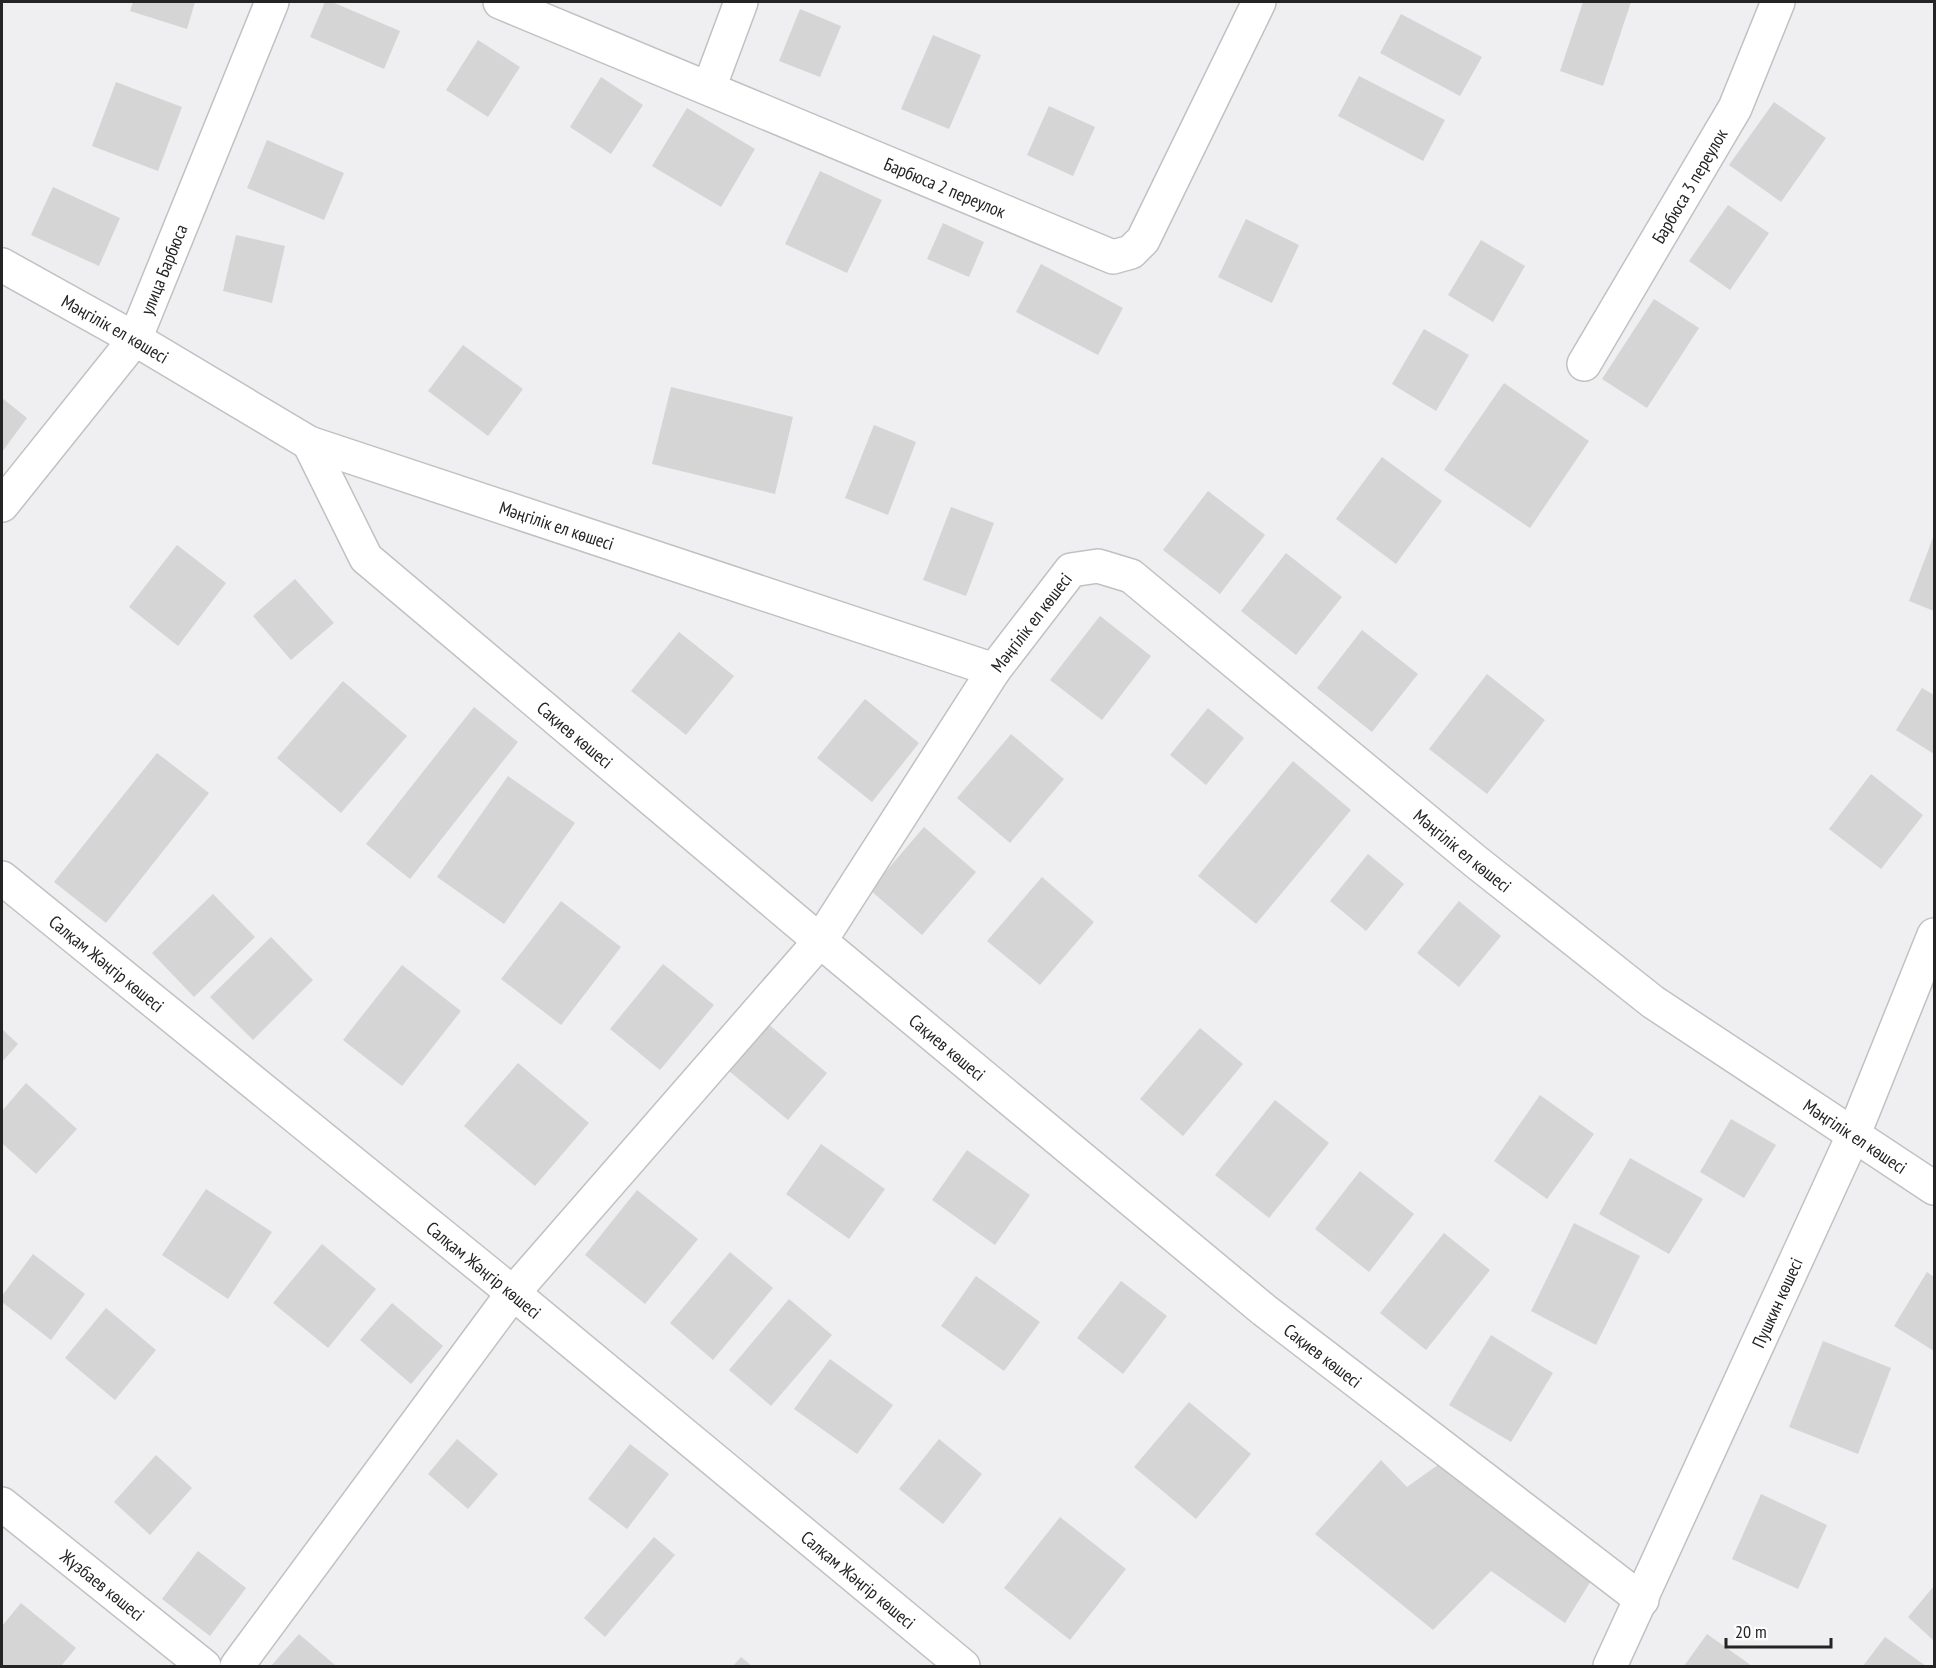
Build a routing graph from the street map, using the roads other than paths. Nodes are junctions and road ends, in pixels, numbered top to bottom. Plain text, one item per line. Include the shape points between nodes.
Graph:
1 (272, 2) edge
2 (500, 2) edge
3 (741, 2) edge
4 (1259, 2) edge
5 (1778, 2) edge
6 (709, 88) junction
7 (2, 265) edge
8 (135, 339) junction
9 (1584, 363) dead end
10 (309, 443) junction
11 (2, 505) edge
12 (994, 670) junction
13 (2, 878) edge
14 (1935, 935) edge
15 (820, 941) junction
16 (1853, 1136) junction
17 (1935, 1188) edge
18 (513, 1293) junction
19 (2, 1504) edge
20 (1642, 1600) junction
21 (204, 1666) edge
22 (237, 1666) edge
23 (963, 1666) edge
24 (1610, 1666) edge

1 - 8 street, улица Барбюса
2 - 6 street, Барбюса 2 переулок
3 - 6 street
4 - 6 street, Барбюса 2 переулок via 1143,240 1131,252 1113,257
5 - 9 street, Барбюса 3 переулок via 1735,108
7 - 8 street, Мәңгілік ел көшесі
8 - 10 street, Мәңгілік ел көшесі
8 - 11 street, улица Барбюса
10 - 12 street, Мәңгілік ел көшесі
10 - 15 street, Сақиев көшесі via 366,558
12 - 15 street
12 - 16 street, Мәңгілік ел көшесі via 1071,570 1098,566 1131,576 1475,861 1653,1002
13 - 18 street, Салқам Жәңгір көшесі
14 - 16 street, Пушкин көшесі
15 - 18 street
15 - 20 street, Сақиев көшесі via 1264,1310
16 - 17 street, Мәңгілік ел көшесі
16 - 20 street, Пушкин көшесі
18 - 22 street
18 - 23 street, Салқам Жәңгір көшесі
19 - 21 street, Жүзбаев көшесі
20 - 24 street, Пушкин көшесі

